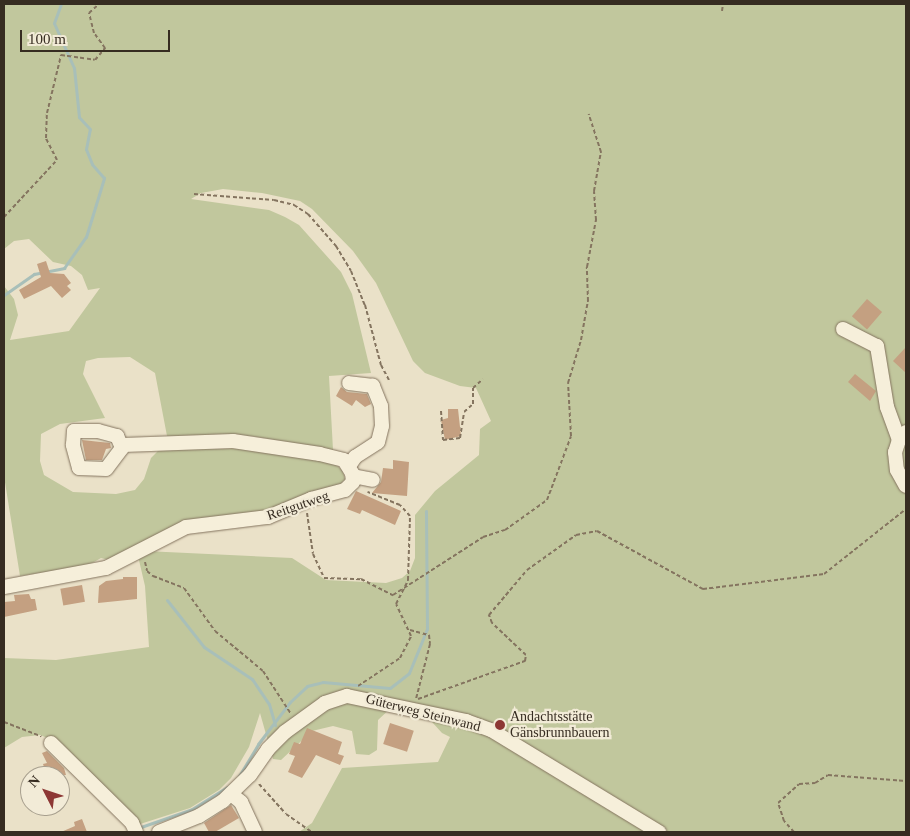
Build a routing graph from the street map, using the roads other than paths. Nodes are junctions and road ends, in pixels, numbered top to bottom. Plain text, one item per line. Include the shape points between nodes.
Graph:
1 (843, 329) dead end
2 (350, 383) dead end
3 (902, 436) edge
4 (123, 445) dead end
5 (351, 475) junction
6 (373, 480) dead end
7 (906, 486) edge
8 (4, 587) edge
9 (51, 743) road end
10 (231, 794) junction
11 (185, 828) edge
12 (135, 830) edge
13 (160, 832) edge
14 (255, 832) edge
15 (660, 832) edge

1 - 3 street via 876,346 887,408
2 - 5 street, Reitgutweg via 373,386 382,426 378,442 355,457
3 - 7 street via 895,459 899,476
4 - 5 street via 232,441 342,459
5 - 6 street
5 - 8 street, Reitgutweg via 345,490 304,501 264,518 191,526 102,569
9 - 12 street
10 - 11 street, Güterweg Steinwand
10 - 14 street via 241,802
10 - 15 street, Güterweg Steinwand via 250,775 273,743 318,708 339,698 361,697 389,706 466,721 491,730
11 - 13 street, Güterweg Steinwand

